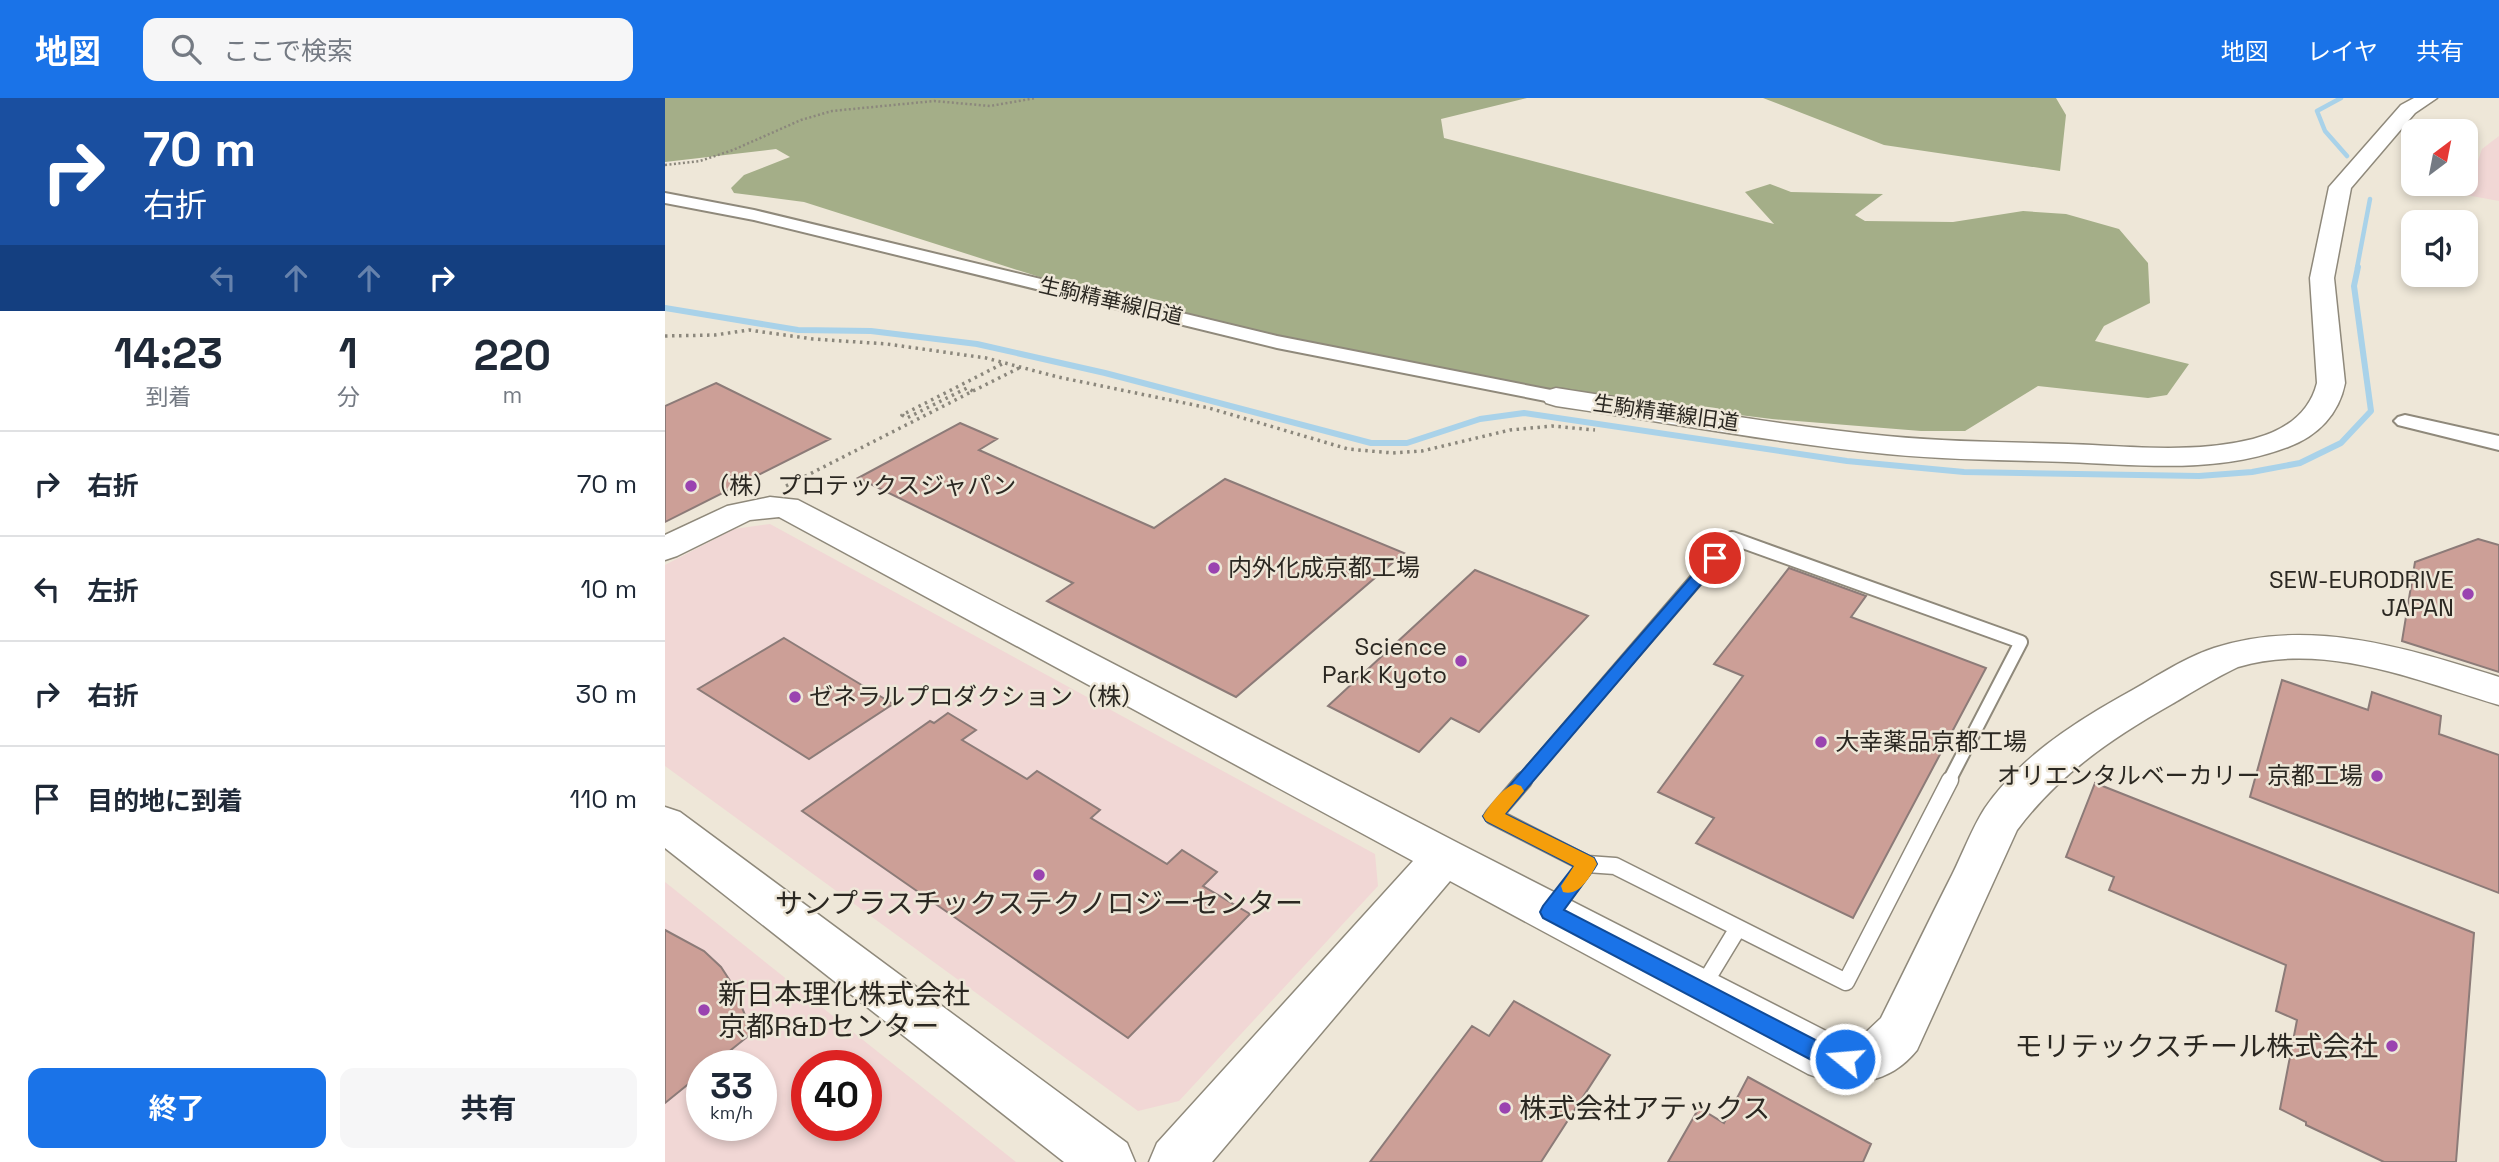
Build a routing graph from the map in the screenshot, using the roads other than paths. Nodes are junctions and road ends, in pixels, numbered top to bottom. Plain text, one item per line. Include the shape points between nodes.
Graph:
1 (2428, 98) edge
2 (665, 198) edge
3 (1556, 397) joint
4 (2405, 421) dead end
5 (2499, 443) edge
6 (665, 550) edge
7 (2499, 691) edge
8 (665, 824) edge
9 (1444, 857) junction
10 (1587, 864) junction
11 (1551, 912) junction
12 (1738, 928) junction
13 (1700, 990) junction
14 (1108, 1162) edge
15 (1177, 1162) edge

1 - 3 street, 生駒精華線旧道 via 2408,109 2340,187 2322,278 2329,397 2311,422 2277,441 2234,451 2137,455 1946,449 1833,438
2 - 3 street, 生駒精華線旧道 via 754,215 1277,342
4 - 5 street
6 - 9 street via 746,509 786,507
7 - 13 street via 2402,660 2359,652 2279,648 2225,658 2117,716 2037,776 2017,797 2000,821 1899,1034 1886,1052 1869,1058 1826,1057
8 - 14 street
9 - 11 street
9 - 15 street
10 - 11 lane
10 - 12 lane via 1615,866
10 - 12 lane via 1493,816 1732,538 2021,642 1846,982
11 - 13 street
12 - 13 lane

